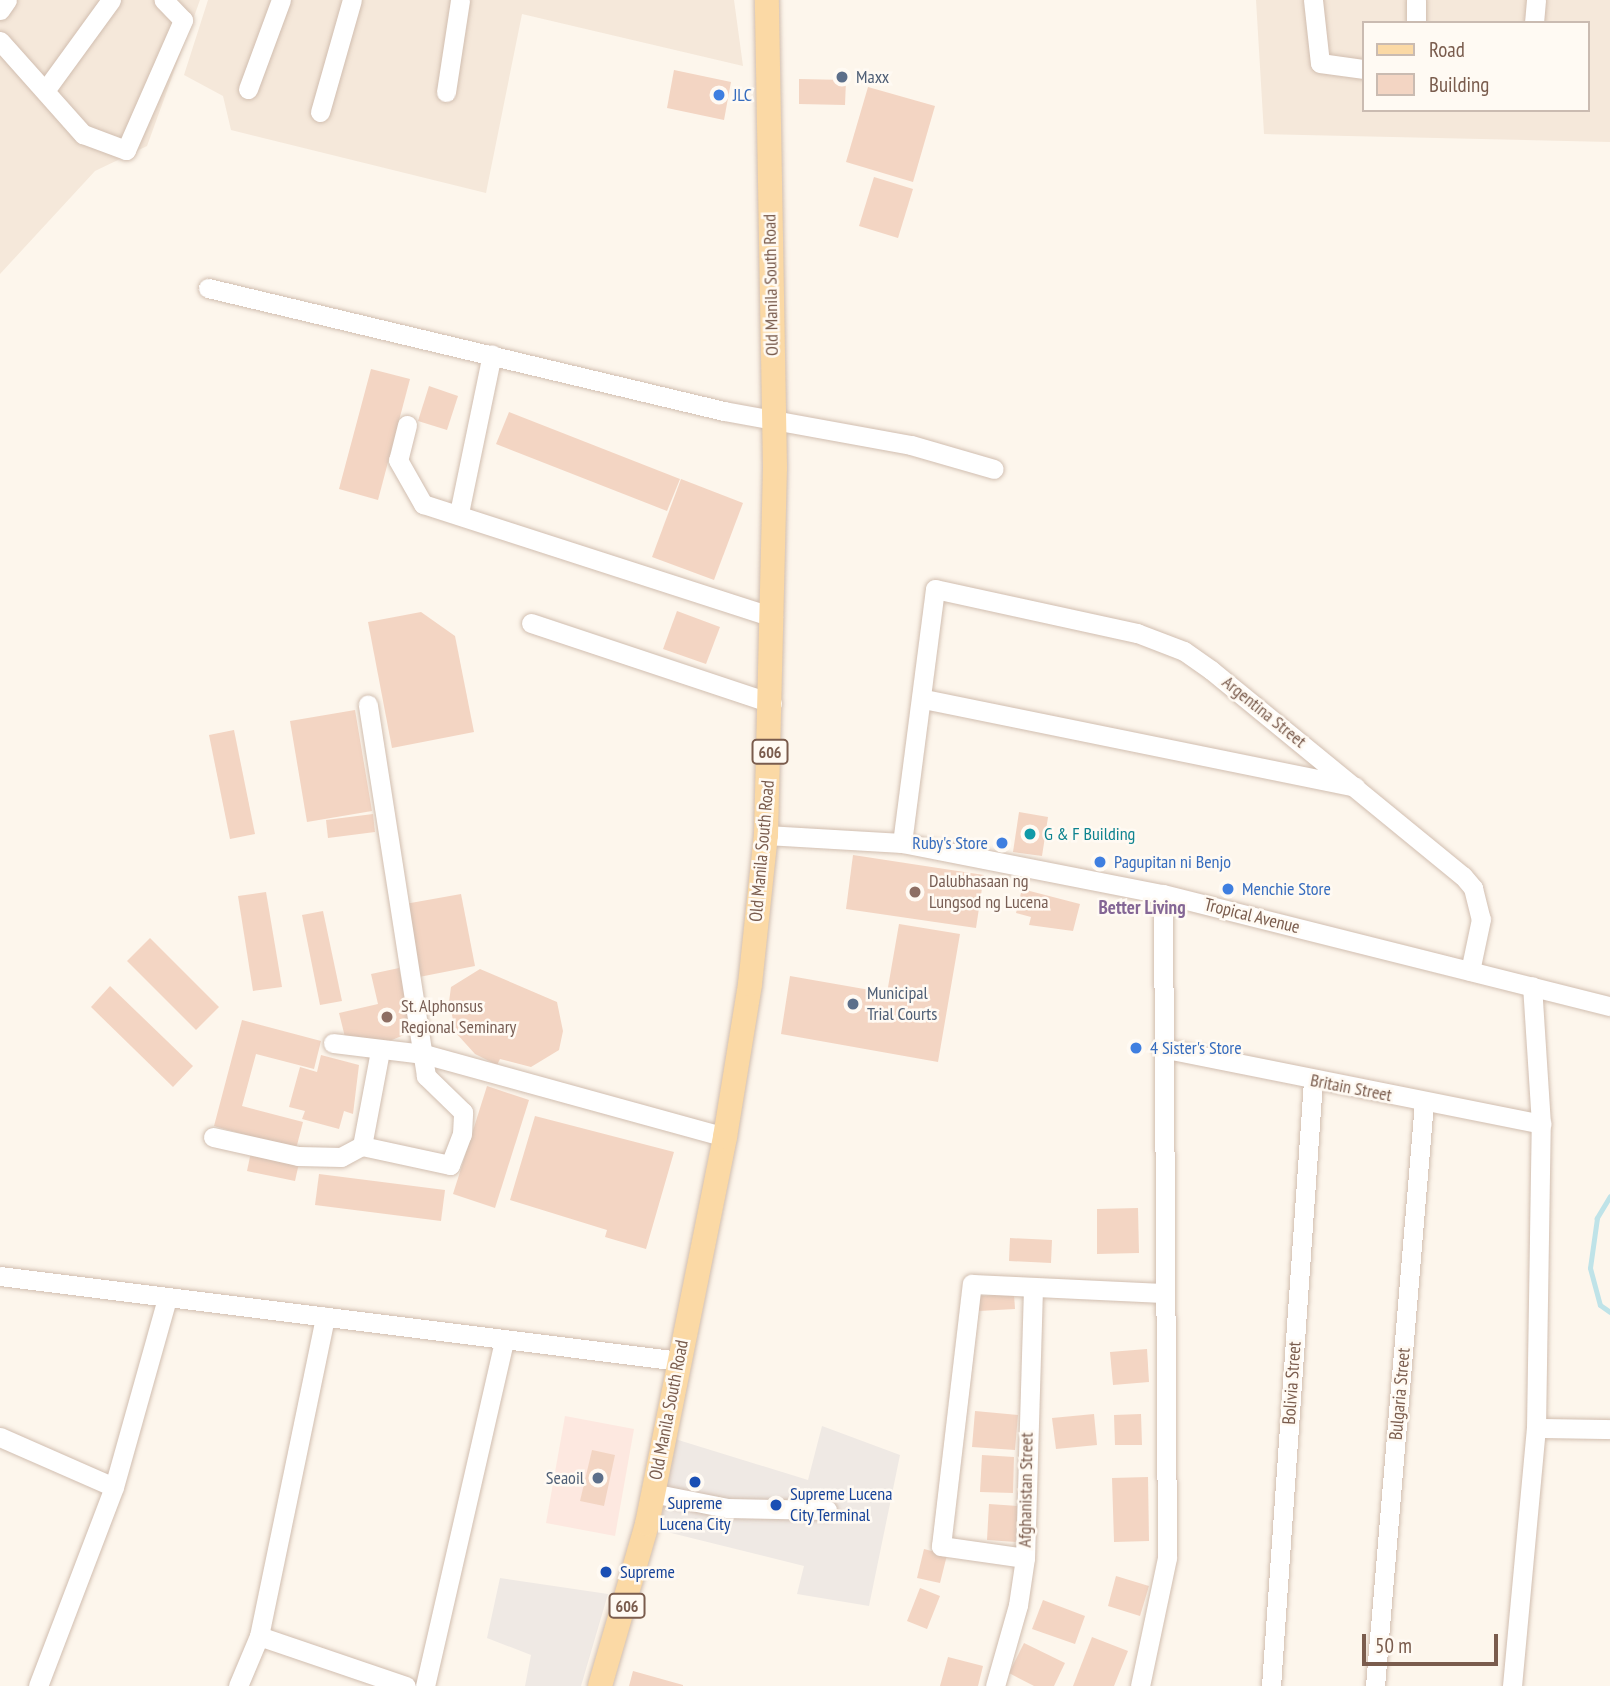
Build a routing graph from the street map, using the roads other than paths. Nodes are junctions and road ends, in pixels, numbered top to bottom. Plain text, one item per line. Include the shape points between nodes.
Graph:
1 (7, 0) edge
2 (111, 0) edge
3 (164, 0) edge
4 (281, 0) edge
5 (352, 0) edge
6 (460, 0) edge
7 (767, 0) edge
8 (1313, 0) edge
9 (1416, 0) edge
10 (1536, 0) edge
11 (0, 10) edge
12 (1416, 21) edge
13 (1534, 21) edge
14 (0, 41) edge
15 (1362, 69) edge
16 (47, 88) junction
17 (248, 89) dead end
18 (446, 93) dead end
19 (320, 113) dead end
20 (208, 288) dead end
21 (492, 354) junction
22 (773, 421) junction
23 (407, 425) dead end
24 (994, 469) dead end
25 (459, 513) junction
26 (774, 617) junction
27 (531, 623) dead end
28 (925, 699) junction
29 (772, 703) junction
30 (368, 705) dead end
31 (1359, 788) junction
32 (766, 835) junction
33 (902, 843) junction
34 (1163, 894) junction
35 (1470, 971) junction
36 (1532, 986) junction
37 (1603, 1004) edge
38 (333, 1043) dead end
39 (1162, 1048) junction
40 (380, 1051) junction
41 (424, 1055) junction
42 (1313, 1081) junction
43 (1424, 1102) junction
44 (1541, 1124) junction
45 (213, 1138) dead end
46 (725, 1138) junction
47 (362, 1146) junction
48 (0, 1276) edge
49 (1033, 1289) junction
50 (1164, 1293) junction
51 (167, 1298) junction
52 (326, 1317) junction
53 (504, 1341) junction
54 (680, 1361) junction
55 (1536, 1428) junction
56 (1610, 1429) edge
57 (0, 1437) edge
58 (114, 1487) junction
59 (652, 1493) junction
60 (827, 1510) dead end
61 (1025, 1558) junction
62 (259, 1636) junction
63 (38, 1686) edge
64 (238, 1686) edge
65 (406, 1686) edge
66 (425, 1686) edge
67 (600, 1686) edge
68 (995, 1686) edge
69 (1140, 1686) edge
70 (1271, 1686) edge
71 (1375, 1686) edge
72 (1512, 1686) edge

1 - 11 street
2 - 16 street
3 - 16 street via 183,20 126,150 83,134
4 - 17 street
5 - 19 street
6 - 18 street
7 - 22 main road, Old Manila South Road / 606
8 - 15 street via 1320,63
9 - 12 street
10 - 13 street
14 - 16 street
20 - 21 street
21 - 22 street
21 - 25 street
22 - 24 street via 911,445
22 - 26 main road, Old Manila South Road / 606
23 - 25 street via 398,460 423,504
25 - 26 street
26 - 29 main road, Old Manila South Road / 606
27 - 29 street
28 - 31 street
28 - 31 street, Argentina Street via 935,589 1162,640 1211,670
28 - 33 street
29 - 32 main road, Old Manila South Road / 606
30 - 41 street
31 - 35 street, Argentina Street via 1473,888 1481,919
32 - 33 street, Tropical Avenue
32 - 46 main road, Old Manila South Road / 606 via 750,984
33 - 34 street, Tropical Avenue
34 - 35 street, Tropical Avenue
34 - 39 street
35 - 36 street, Tropical Avenue
36 - 37 street, Tropical Avenue
36 - 44 street
38 - 40 street
39 - 42 street, Britain Street
39 - 50 street
40 - 41 street
40 - 47 street
41 - 46 street
41 - 47 street via 426,1076 463,1112 462,1134 450,1165
42 - 43 street, Britain Street
42 - 70 street, Bolivia Street
43 - 44 street, Britain Street
43 - 71 street, Bulgaria Street
44 - 55 street
45 - 47 street via 298,1156 341,1157
46 - 54 main road, Old Manila South Road / 606
48 - 51 street
49 - 50 street
49 - 61 street, Afghanistan Street
49 - 61 street via 972,1284 941,1546
50 - 69 street via 1167,1558
51 - 52 street
51 - 58 street
52 - 53 street
52 - 62 street
53 - 54 street
53 - 66 street
54 - 59 main road, Old Manila South Road / 606
55 - 56 street
55 - 72 street
57 - 58 street
58 - 63 street
59 - 60 street via 727,1508
59 - 67 main road, Old Manila South Road / 606 via 628,1604
61 - 68 street, Afghanistan Street via 1018,1605
62 - 64 street
62 - 65 street

